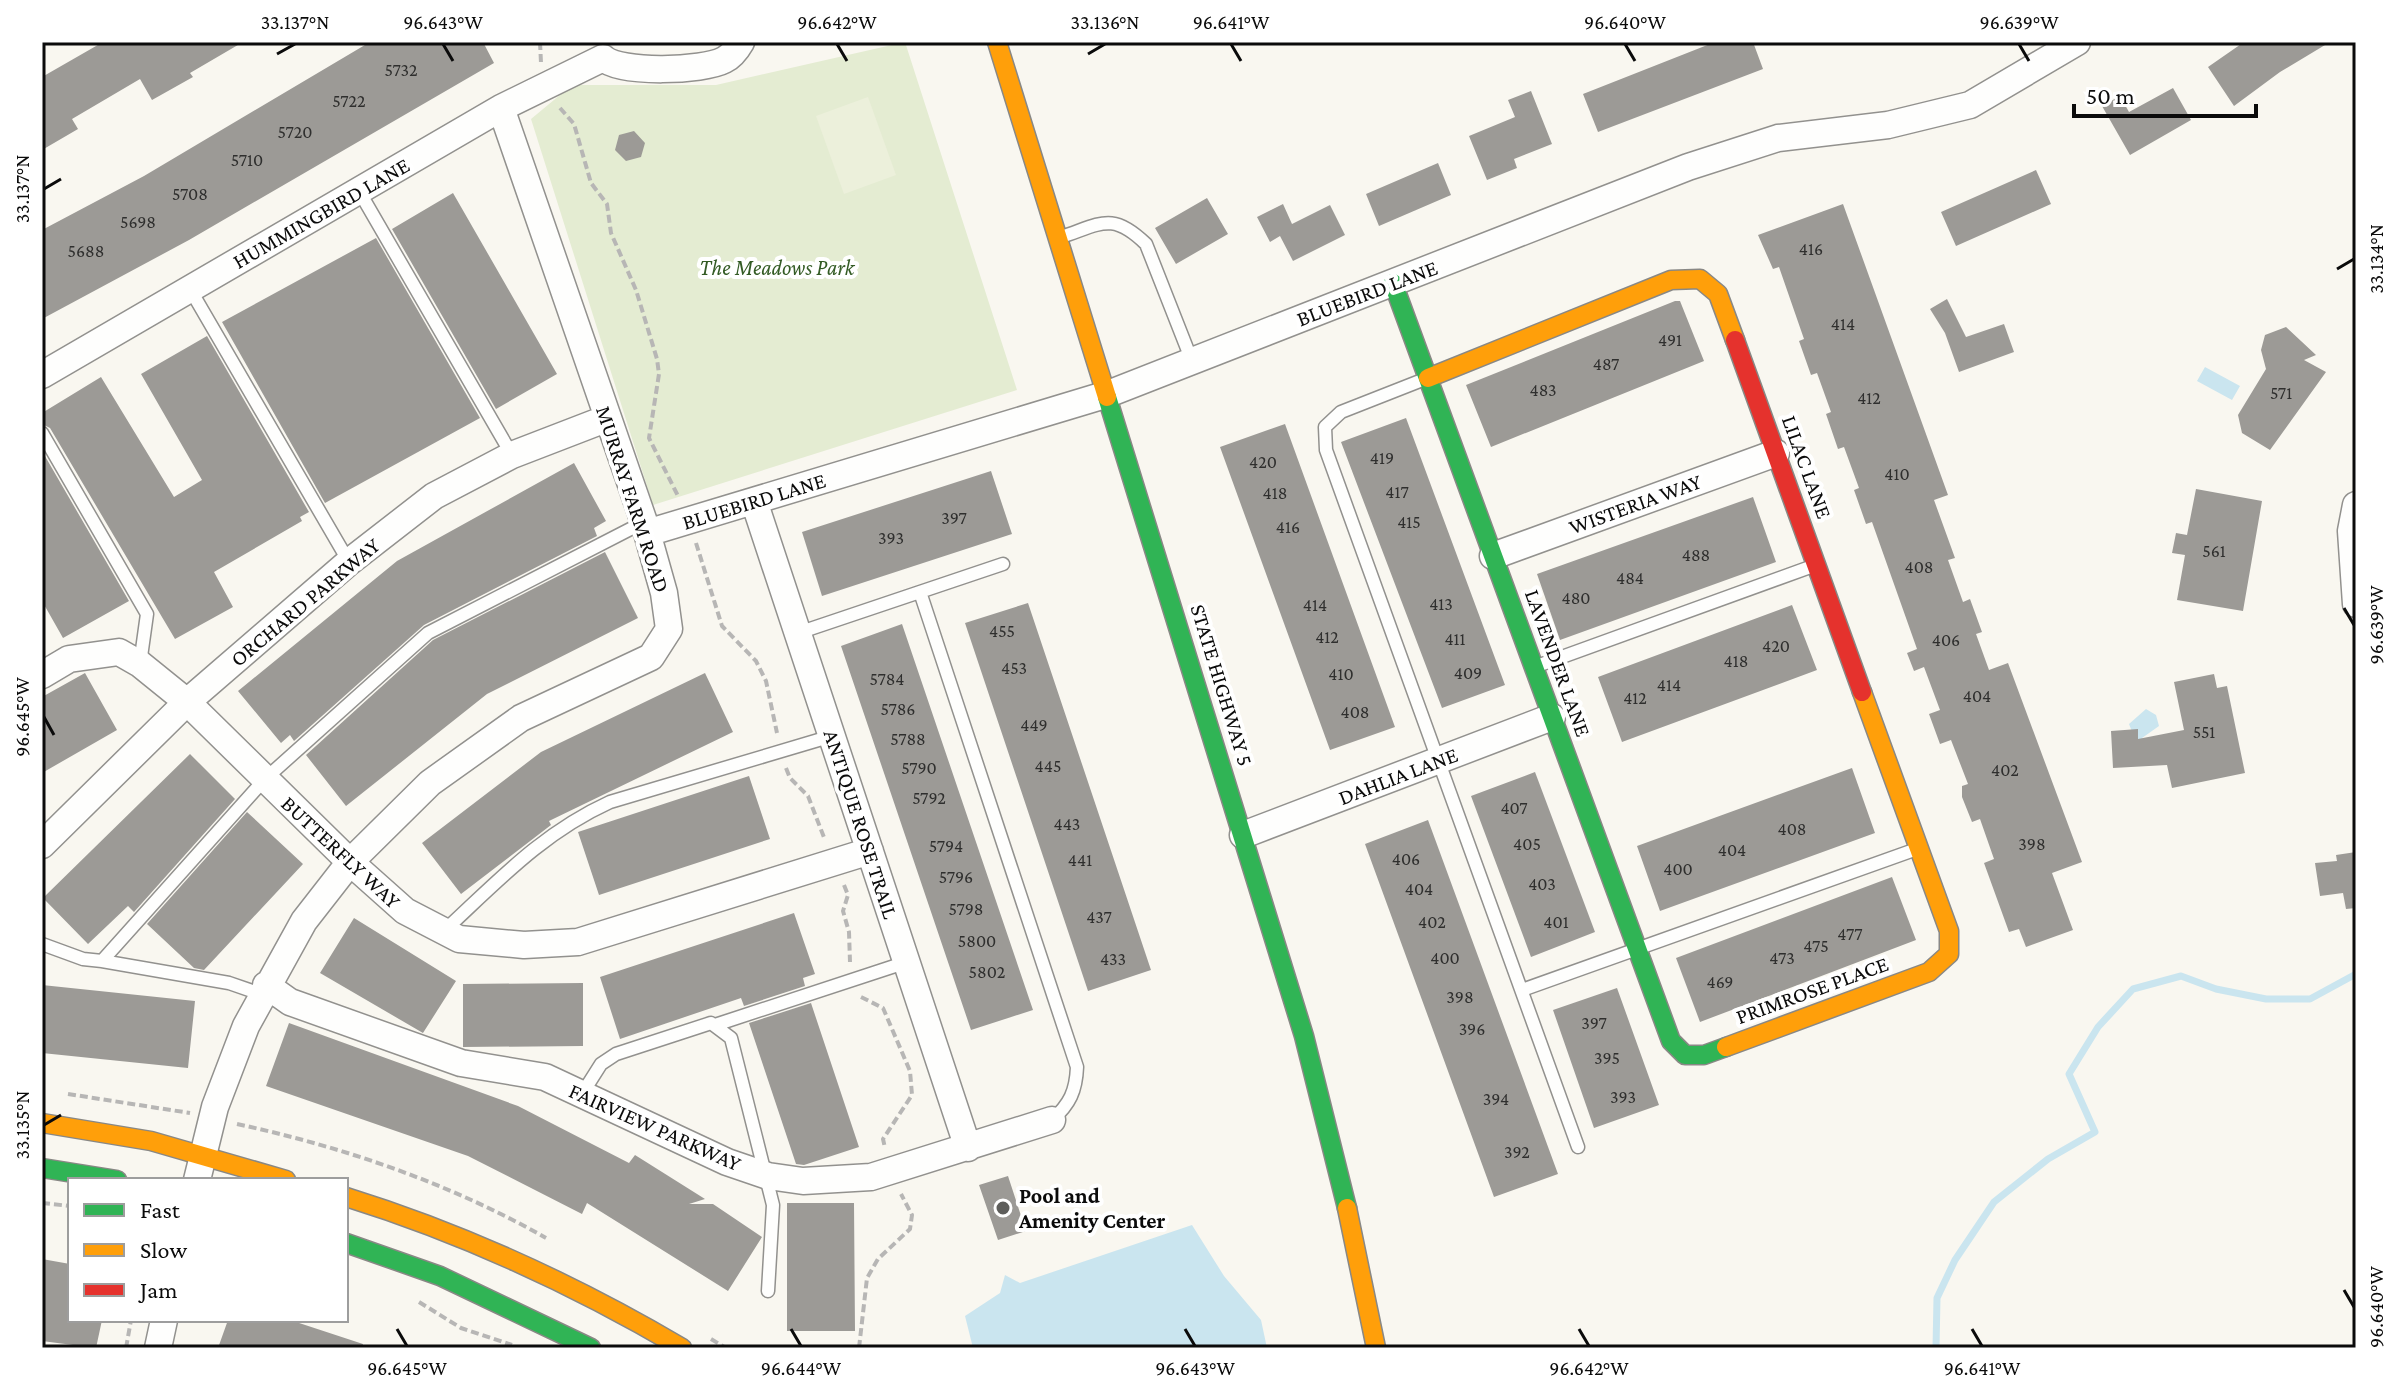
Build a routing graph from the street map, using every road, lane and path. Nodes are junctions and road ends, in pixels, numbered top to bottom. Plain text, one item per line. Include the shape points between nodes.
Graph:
1 (540, 42) edge
2 (741, 42) edge
3 (997, 42) edge
4 (2077, 42) edge
5 (604, 50) edge
6 (547, 86) junction
7 (501, 108) junction
8 (359, 191) junction
9 (1058, 238) junction
10 (1393, 283) junction
11 (190, 289) junction
12 (1192, 361) junction
13 (42, 375) edge
14 (1428, 378) junction
15 (1108, 394) junction
16 (608, 418) junction
17 (42, 433) edge
18 (1776, 453) junction
19 (512, 455) junction
20 (754, 501) junction
21 (2356, 505) edge
22 (690, 520) junction
23 (645, 528) junction
24 (1493, 556) junction
25 (349, 562) junction
26 (1003, 564) dead end
27 (1817, 565) junction
28 (920, 592) junction
29 (2356, 604) edge
30 (798, 633) junction
31 (140, 664) junction
32 (1534, 667) junction
33 (42, 675) edge
34 (187, 702) junction
35 (1552, 717) junction
36 (832, 736) junction
37 (780, 750) junction
38 (1440, 760) junction
39 (265, 779) junction
40 (1243, 835) junction
41 (42, 845) edge
42 (1920, 848) junction
43 (870, 851) junction
44 (350, 862) junction
45 (834, 862) junction
46 (444, 931) junction
47 (42, 944) edge
48 (1637, 950) junction
49 (1949, 954) joint
50 (102, 961) junction
51 (907, 962) junction
52 (854, 980) junction
53 (264, 989) junction
54 (1522, 990) junction
55 (715, 1025) junction
56 (1685, 1055) joint
57 (56, 1093) dead end
58 (582, 1094) junction
59 (191, 1114) dead end
60 (1052, 1120) joint
61 (42, 1123) edge
62 (1578, 1147) dead end
63 (968, 1148) junction
64 (42, 1168) edge
65 (200, 1168) edge
66 (892, 1172) junction
67 (768, 1176) junction
68 (104, 1178) edge
69 (272, 1178) edge
70 (348, 1198) edge
71 (42, 1203) edge
72 (68, 1206) edge
73 (348, 1244) edge
74 (768, 1291) dead end
75 (410, 1297) dead end
76 (131, 1322) edge
77 (164, 1322) edge
78 (520, 1347) edge
79 (126, 1348) edge
80 (158, 1348) edge
81 (591, 1348) edge
82 (682, 1348) edge
83 (859, 1348) edge
84 (1376, 1348) edge

1 - 6 path
2 - 5 street, HUMMINGBIRD LANE via 727,59 709,65 626,68
3 - 9 street, STATE HIGHWAY 5
4 - 10 street, BLUEBIRD LANE via 1970,105 1888,125 1778,138 1688,167
5 - 6 street, HUMMINGBIRD LANE
6 - 7 street, HUMMINGBIRD LANE
6 - 22 path via 574,124 591,183 607,204 611,233 636,290 659,374 649,438
7 - 8 street, HUMMINGBIRD LANE
7 - 16 street, MURRAY FARM ROAD
8 - 11 street, HUMMINGBIRD LANE
8 - 19 lane
9 - 12 lane via 1102,224 1121,222 1132,230 1146,244
9 - 15 street, STATE HIGHWAY 5
10 - 12 street, BLUEBIRD LANE
10 - 14 street, LAVENDER LANE
11 - 13 street, HUMMINGBIRD LANE
11 - 25 lane
12 - 15 street, BLUEBIRD LANE
14 - 18 street, LILAC LANE via 1671,280 1700,279 1718,294
14 - 24 street, LAVENDER LANE
14 - 38 lane via 1341,412 1325,427 1326,450
15 - 20 street, BLUEBIRD LANE
15 - 40 street, STATE HIGHWAY 5
16 - 19 street, ORCHARD PARKWAY
16 - 23 street, MURRAY FARM ROAD
17 - 31 lane via 147,614
18 - 24 street, WISTERIA WAY
18 - 27 street, LILAC LANE
19 - 25 street, ORCHARD PARKWAY via 434,496
20 - 22 street, BLUEBIRD LANE
20 - 30 street, ANTIQUE ROSE TRAIL
21 - 29 street via 2351,531
22 - 23 street, BLUEBIRD LANE
22 - 37 path via 722,626 756,661 766,681
23 - 39 lane via 428,633
23 - 44 street, MURRAY FARM ROAD via 669,629 651,657 521,718 430,783
24 - 32 street, LAVENDER LANE
25 - 34 street, ORCHARD PARKWAY
26 - 28 lane
27 - 32 lane
27 - 42 street, LILAC LANE
28 - 30 lane
28 - 60 lane via 1077,1067 1077,1087
30 - 36 street, ANTIQUE ROSE TRAIL
31 - 33 street, BUTTERFLY WAY via 119,652 69,659
31 - 34 street, BUTTERFLY WAY
32 - 35 street, LAVENDER LANE
34 - 39 street, BUTTERFLY WAY
34 - 41 street, ORCHARD PARKWAY
35 - 38 street, DAHLIA LANE
35 - 48 street, LAVENDER LANE
36 - 37 lane
36 - 43 street, ANTIQUE ROSE TRAIL
37 - 45 path via 790,778 808,796
37 - 46 lane via 585,813 553,832
38 - 40 street, DAHLIA LANE
38 - 54 lane
39 - 44 street, BUTTERFLY WAY
39 - 50 lane
40 - 84 street, STATE HIGHWAY 5 via 1333,1141
42 - 48 lane
42 - 49 street, LILAC LANE via 1949,931
43 - 45 street, BUTTERFLY WAY
43 - 51 street, ANTIQUE ROSE TRAIL
44 - 46 street, BUTTERFLY WAY via 405,911
44 - 53 street, MURRAY FARM ROAD via 304,921
45 - 46 street, BUTTERFLY WAY via 578,942 524,945 459,939
45 - 52 path via 848,895 843,911
47 - 50 lane
48 - 54 lane
48 - 56 street, LAVENDER LANE via 1671,1041
49 - 56 street, PRIMROSE PLACE via 1929,972 1704,1055
50 - 53 lane
51 - 52 lane
51 - 63 street, ANTIQUE ROSE TRAIL
52 - 55 lane
52 - 66 path via 860,996 883,1008 910,1071 912,1095 883,1139
53 - 58 street, FAIRVIEW PARKWAY via 448,1059 545,1077
53 - 65 street, MURRAY FARM ROAD via 228,1068
54 - 62 lane
55 - 58 lane via 616,1054 601,1064
55 - 67 lane via 731,1038
57 - 59 path
58 - 67 street, FAIRVIEW PARKWAY
60 - 63 street, FAIRVIEW PARKWAY
61 - 65 street via 151,1141
63 - 66 street, FAIRVIEW PARKWAY
64 - 68 street
65 - 69 street
66 - 67 street, FAIRVIEW PARKWAY via 840,1180
66 - 83 path via 912,1215 910,1229 878,1259 867,1278
67 - 74 lane via 773,1205
70 - 82 street via 407,1214 512,1259
71 - 72 path
73 - 81 street via 494,1299
75 - 78 path via 461,1328
76 - 79 path
77 - 80 street

